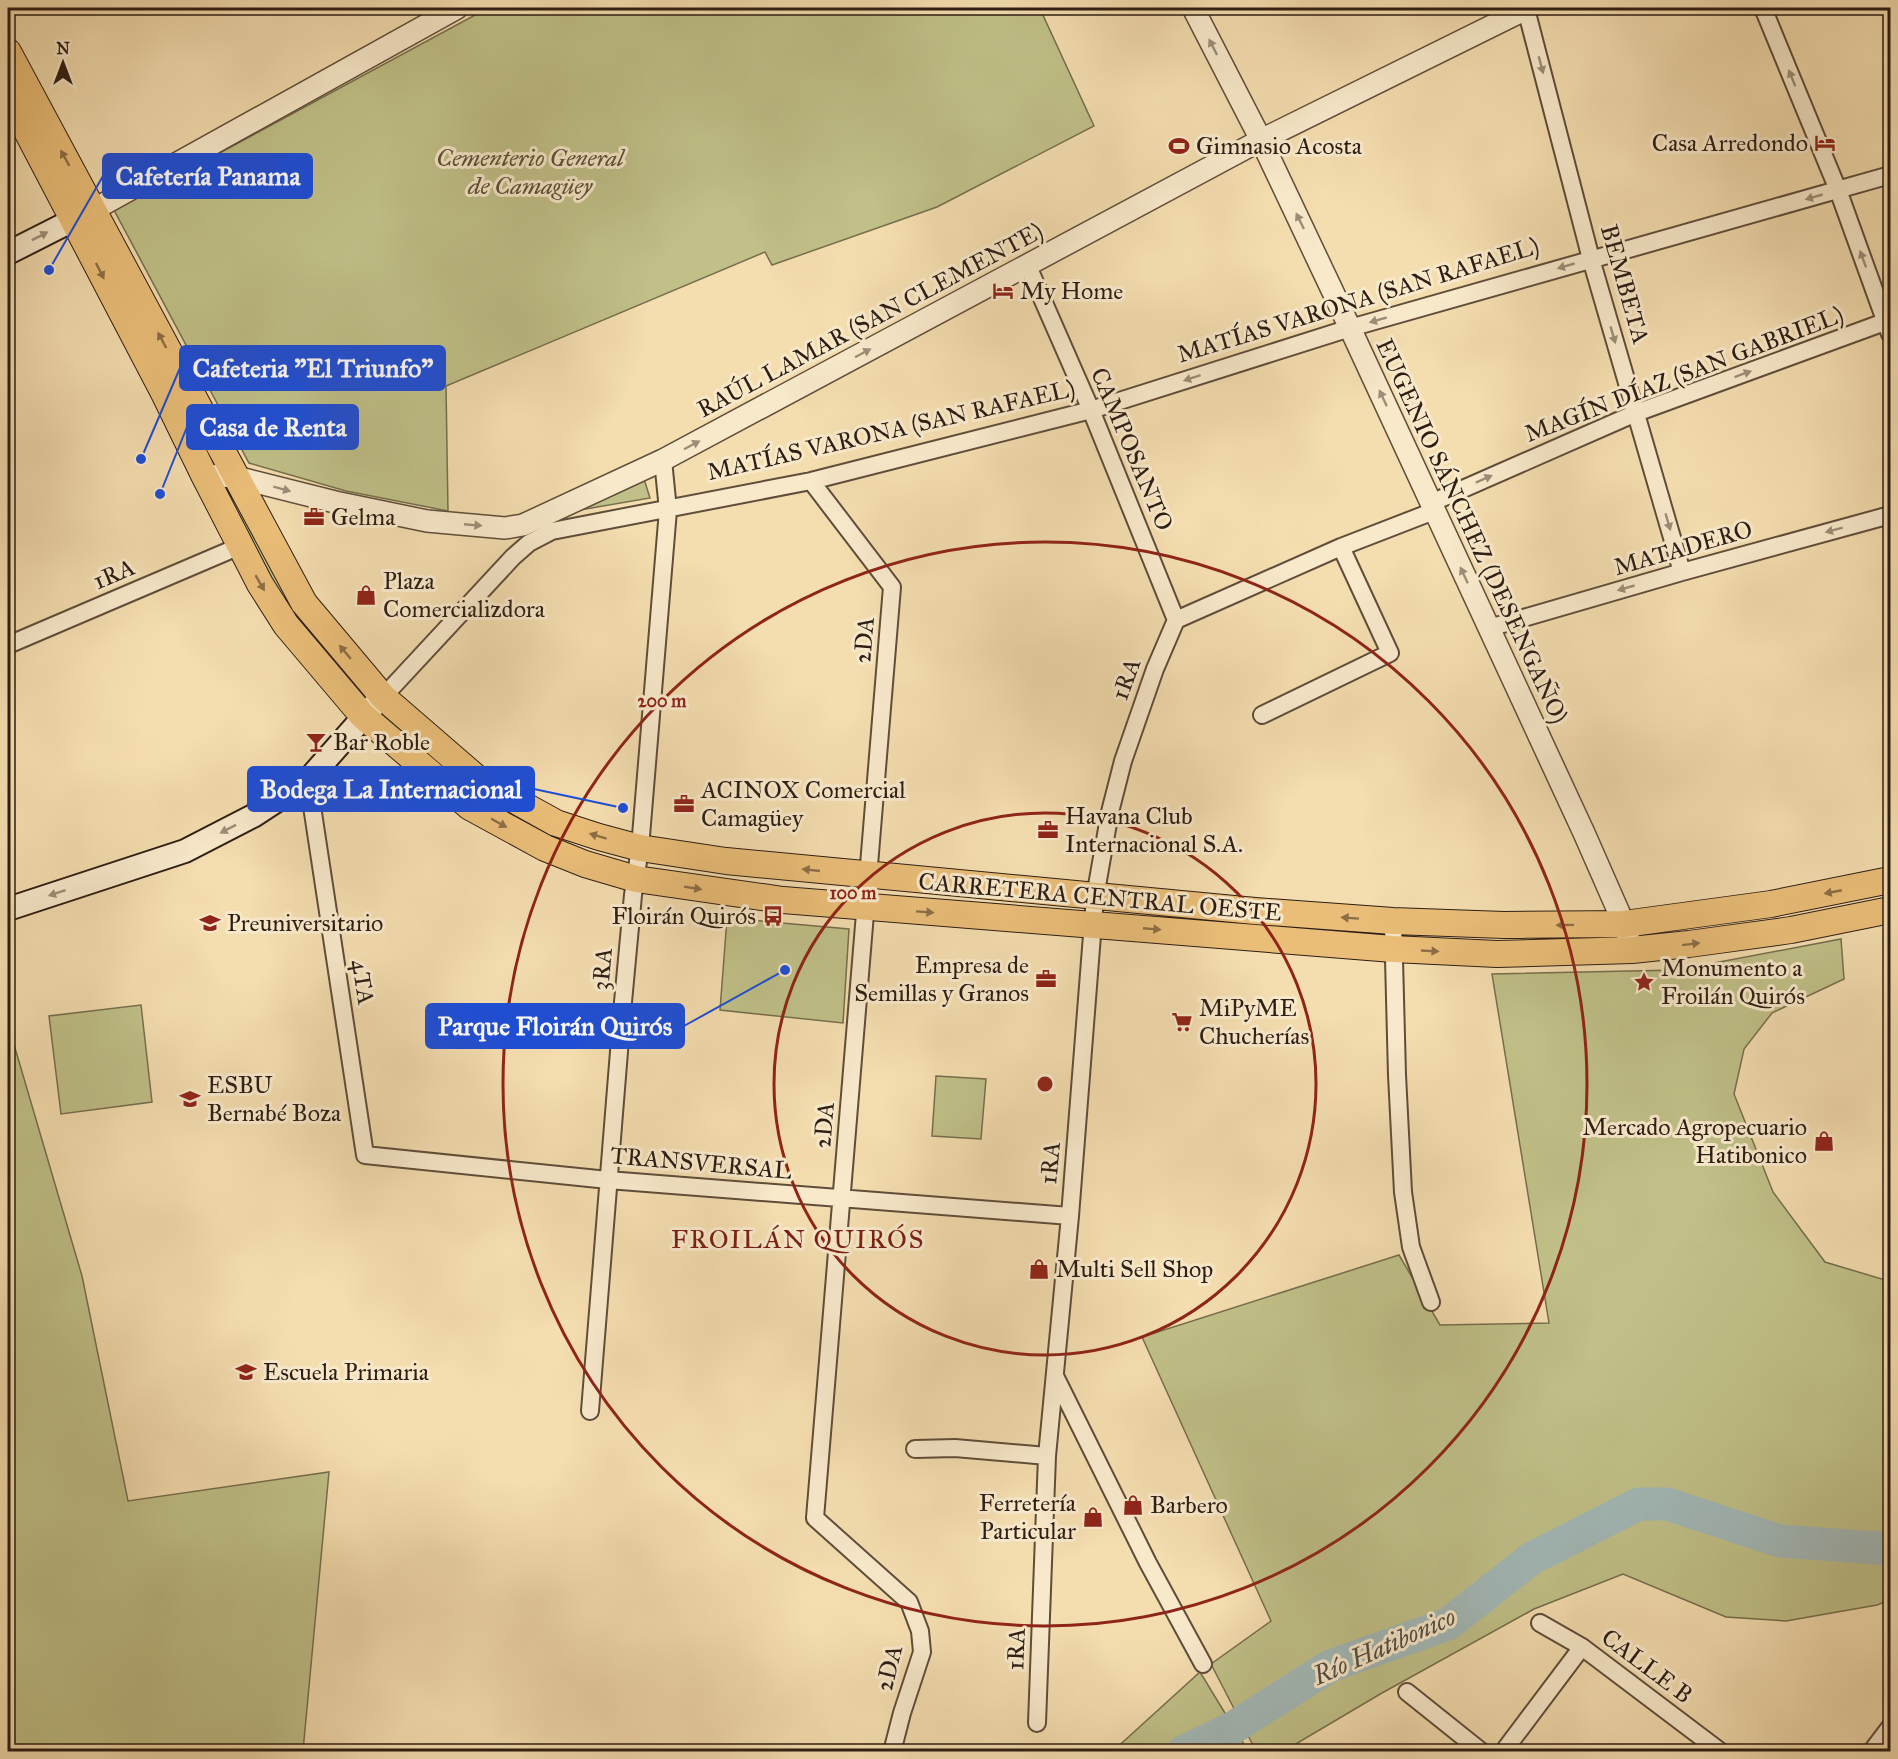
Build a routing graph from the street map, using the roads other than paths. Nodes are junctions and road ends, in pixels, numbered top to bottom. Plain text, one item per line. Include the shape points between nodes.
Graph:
1 (457, 8) edge
2 (1193, 8) edge
3 (1526, 8) edge
4 (1762, 8) edge
5 (8, 52) edge
6 (8, 94) edge
7 (1261, 140) junction
8 (1890, 175) edge
9 (1838, 190) junction
10 (83, 214) junction
11 (8, 253) edge
12 (1591, 259) junction
13 (1027, 264) junction
14 (1889, 326) edge
15 (1350, 328) junction
16 (1091, 410) junction
17 (1636, 413) junction
18 (663, 460) junction
19 (204, 475) junction
20 (236, 477) junction
21 (811, 481) junction
22 (1433, 507) junction
23 (668, 510) junction
24 (1890, 515) edge
25 (550, 522) junction
26 (505, 528) junction
27 (240, 546) junction
28 (1341, 547) junction
29 (513, 557) junction
30 (1682, 572) junction
31 (1176, 620) junction
32 (1489, 628) junction
33 (8, 645) edge
34 (382, 697) junction
35 (1262, 715) dead end
36 (363, 717) junction
37 (308, 780) junction
38 (640, 848) junction
39 (869, 876) junction
40 (636, 879) junction
41 (1890, 880) edge
42 (1095, 897) junction
43 (867, 908) junction
44 (8, 909) edge
45 (1890, 910) edge
46 (1393, 921) junction
47 (1624, 924) junction
48 (1093, 925) junction
49 (1393, 949) junction
50 (1632, 950) junction
51 (365, 1155) joint
52 (608, 1180) junction
53 (842, 1198) junction
54 (1070, 1216) junction
55 (1431, 1302) dead end
56 (1056, 1377) junction
57 (590, 1411) dead end
58 (915, 1449) dead end
59 (1047, 1456) junction
60 (1540, 1623) dead end
61 (1582, 1647) junction
62 (1203, 1664) dead end
63 (1407, 1692) dead end
64 (1037, 1723) dead end
65 (1890, 1727) edge
66 (892, 1752) edge
67 (1482, 1752) edge
68 (1503, 1752) edge
69 (1721, 1752) edge
70 (1871, 1752) edge

1 - 10 street
7 -> 2 street, EUGENIO SÁNCHEZ (DESENGAÑO)
3 - 7 street, RAÚL LAMAR (SAN CLEMENTE)
3 -> 12 street, BEMBETA
9 -> 4 street
10 -> 5 main road, CARRETERA CENTRAL OESTE
6 - 10 main road, CARRETERA CENTRAL OESTE
7 - 13 street, RAÚL LAMAR (SAN CLEMENTE)
15 -> 7 street, EUGENIO SÁNCHEZ (DESENGAÑO)
8 - 9 street, MATÍAS VARONA (SAN RAFAEL)
9 -> 12 street, MATÍAS VARONA (SAN RAFAEL)
14 -> 9 street
11 -> 10 main road
10 -> 19 main road, CARRETERA CENTRAL OESTE
20 -> 10 main road, CARRETERA CENTRAL OESTE
12 -> 15 street, MATÍAS VARONA (SAN RAFAEL)
12 -> 17 street, BEMBETA
13 - 16 street, CAMPOSANTO
18 -> 13 street, RAÚL LAMAR (SAN CLEMENTE)
17 -> 14 street, MAGÍN DÍAZ (SAN GABRIEL)
15 -> 16 street, MATÍAS VARONA (SAN RAFAEL)
22 -> 15 street, EUGENIO SÁNCHEZ (DESENGAÑO)
16 - 21 street, MATÍAS VARONA (SAN RAFAEL)
16 - 31 street, CAMPOSANTO
22 -> 17 street, MAGÍN DÍAZ (SAN GABRIEL)
17 -> 30 street, BEMBETA
18 - 23 street, 3RA
18 - 25 street, RAÚL LAMAR (SAN CLEMENTE)
19 - 20 street, RAÚL LAMAR (SAN CLEMENTE)
19 - 27 main road, CARRETERA CENTRAL OESTE
20 -> 26 street, RAÚL LAMAR (SAN CLEMENTE) via 427,521
34 -> 20 main road, CARRETERA CENTRAL OESTE via 304,603
21 - 23 street, MATÍAS VARONA (SAN RAFAEL)
21 - 39 street, 2DA via 892,587
22 - 28 street, MAGÍN DÍAZ (SAN GABRIEL)
32 -> 22 street, EUGENIO SÁNCHEZ (DESENGAÑO)
23 - 25 street, MATÍAS VARONA (SAN RAFAEL)
23 - 38 street, 3RA
24 -> 30 street, MATADERO
25 - 26 street, RAÚL LAMAR (SAN CLEMENTE)
25 - 29 street, MATÍAS VARONA (SAN RAFAEL)
26 - 29 street
27 - 33 street, 1RA
27 -> 36 main road, CARRETERA CENTRAL OESTE via 286,625
28 - 31 street, MAGÍN DÍAZ (SAN GABRIEL)
28 - 35 street via 1390,653
29 - 34 street, MATÍAS VARONA (SAN RAFAEL)
30 -> 32 street, MATADERO
31 - 42 street, 1RA via 1123,761
32 - 47 street, EUGENIO SÁNCHEZ (DESENGAÑO)
34 - 36 main road, MATÍAS VARONA (SAN RAFAEL)
38 -> 34 main road, CARRETERA CENTRAL OESTE via 556,823 480,781
36 - 37 main road, MATÍAS VARONA (SAN RAFAEL)
36 -> 40 main road, CARRETERA CENTRAL OESTE via 470,807 545,848
37 -> 44 main road, MATÍAS VARONA (SAN RAFAEL) via 253,816 185,851
37 - 51 street, 4TA
39 -> 38 main road, CARRETERA CENTRAL OESTE
38 - 40 street, 3RA
39 - 42 main road, CARRETERA CENTRAL OESTE
39 - 43 street, 2DA
40 -> 43 main road, CARRETERA CENTRAL OESTE
40 - 52 street, 3RA
41 -> 47 main road, CARRETERA CENTRAL OESTE via 1772,904
46 -> 42 main road, CARRETERA CENTRAL OESTE
42 - 48 street, 1RA
43 -> 48 main road, CARRETERA CENTRAL OESTE
43 - 53 street, 2DA
50 -> 45 main road, CARRETERA CENTRAL OESTE via 1791,930
47 -> 46 main road, CARRETERA CENTRAL OESTE via 1504,926
46 - 49 street
47 - 50 street, EUGENIO SÁNCHEZ (DESENGAÑO)
48 -> 49 main road, CARRETERA CENTRAL OESTE
48 - 54 street, 1RA
49 -> 50 main road, CARRETERA CENTRAL OESTE via 1497,954
49 - 55 street via 1404,1192 1411,1247
51 - 52 street, TRANSVERSAL
52 - 53 street, TRANSVERSAL
52 - 57 street, 3RA
53 - 54 street, TRANSVERSAL
53 - 66 street, 2DA via 815,1518 909,1602 920,1631 922,1652
54 - 56 street, 1RA
56 - 59 street, 1RA
56 - 62 street
58 - 59 street via 955,1448
59 - 64 street, 1RA
60 - 61 street, CALLE B
61 - 68 street
61 - 69 street, CALLE B
63 - 67 street
65 - 70 street

